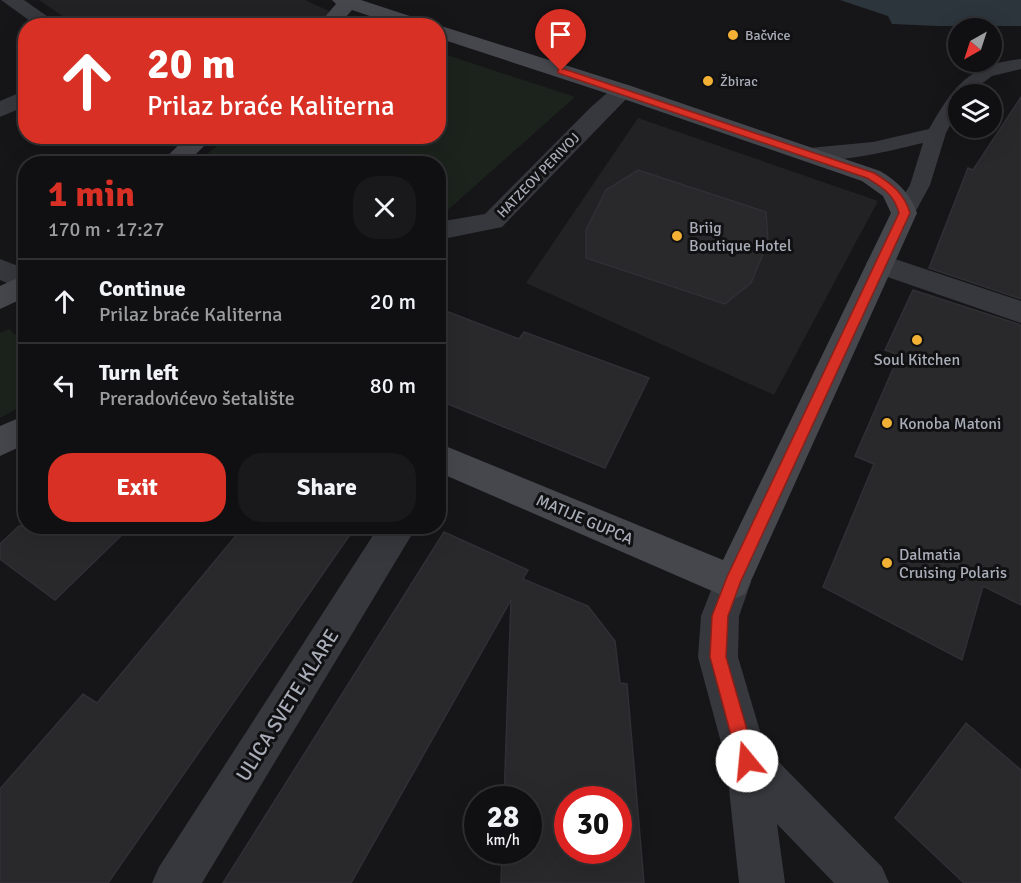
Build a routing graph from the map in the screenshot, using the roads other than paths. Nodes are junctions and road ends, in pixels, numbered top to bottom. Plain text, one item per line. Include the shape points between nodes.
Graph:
1 (11, 0) edge
2 (346, 1) edge
3 (39, 18) edge
4 (333, 18) edge
5 (397, 18) edge
6 (446, 34) edge
7 (1021, 64) edge
8 (968, 84) edge
9 (623, 91) junction
10 (18, 101) edge
11 (0, 110) edge
12 (948, 113) edge
13 (936, 132) junction
14 (194, 144) edge
15 (809, 154) junction
16 (180, 156) edge
17 (904, 213) junction
18 (446, 230) edge
19 (880, 264) junction
20 (0, 269) edge
21 (18, 279) edge
22 (18, 288) edge
23 (0, 300) edge
24 (1021, 312) edge
25 (18, 432) edge
26 (0, 442) edge
27 (446, 463) edge
28 (394, 534) edge
29 (732, 582) junction
30 (747, 761) junction
31 (175, 883) edge
32 (762, 883) edge
33 (866, 883) edge

1 - 3 street
2 - 4 street
2 - 5 street
6 - 9 street
7 - 8 lane via 985,71
9 - 15 street
9 - 18 street, HATZEOV PERIVOJ via 493,221
10 - 11 street
12 - 13 lane
13 - 15 lane via 902,144
13 - 17 lane via 920,184
14 - 16 street
15 - 17 street via 871,176 890,188 901,201
17 - 19 street
19 - 24 street
19 - 29 street
20 - 21 street
22 - 23 street
25 - 26 street
27 - 29 street, MATIJE GUPCA
28 - 31 street, ULICA SVETE KLARE
29 - 30 street via 720,616 718,657
30 - 32 street
30 - 33 street

